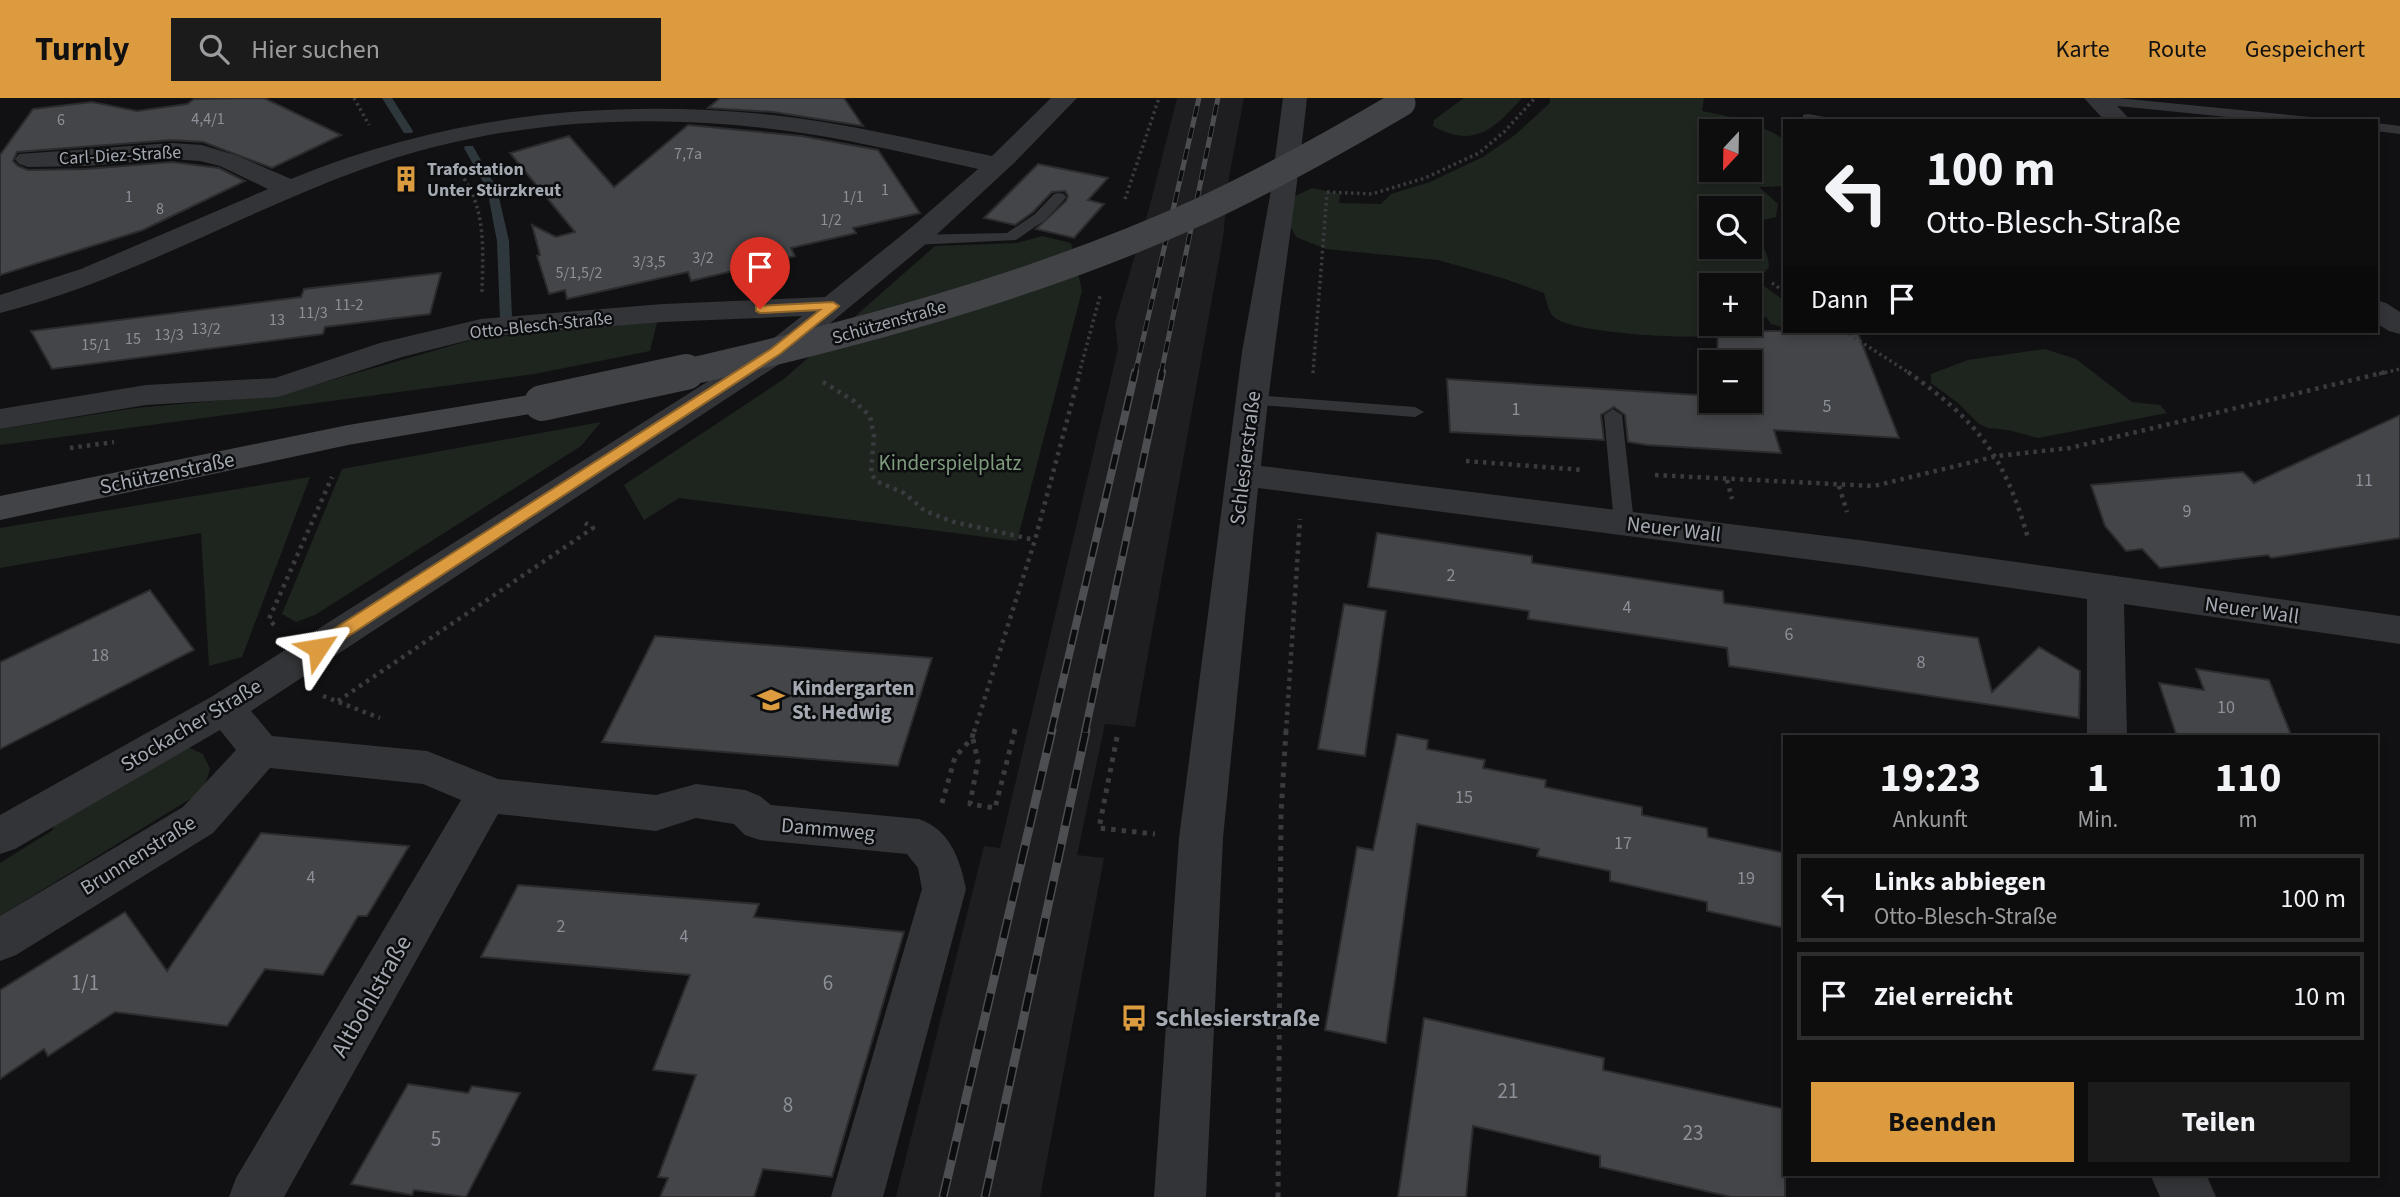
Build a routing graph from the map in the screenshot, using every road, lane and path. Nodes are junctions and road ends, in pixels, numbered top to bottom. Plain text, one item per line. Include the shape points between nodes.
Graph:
1 (354, 98) edge
2 (1065, 98) edge
3 (1159, 98) edge
4 (1295, 98) edge
5 (1535, 98) edge
6 (2097, 99) edge
7 (1406, 100) edge
8 (550, 109) edge
9 (1808, 118) dead end
10 (1814, 119) edge
11 (2117, 119) edge
12 (2291, 119) edge
13 (2378, 127) edge
14 (2400, 130) edge
15 (373, 131) dead end
16 (437, 138) junction
17 (28, 159) dead end
18 (997, 166) junction
19 (288, 188) junction
20 (1318, 191) dead end
21 (1327, 192) junction
22 (1059, 197) dead end
23 (1123, 207) dead end
24 (913, 240) junction
25 (1772, 283) dead end
26 (1102, 287) dead end
27 (1783, 289) edge
28 (0, 304) edge
29 (833, 306) junction
30 (2378, 310) edge
31 (2400, 325) edge
32 (481, 328) junction
33 (1847, 333) edge
34 (776, 352) junction
35 (2400, 369) edge
36 (1252, 401) junction
37 (1311, 404) junction
38 (1415, 412) dead end
39 (1613, 415) dead end
40 (0, 419) edge
41 (333, 438) junction
42 (1997, 457) junction
43 (1465, 461) dead end
44 (1620, 472) junction
45 (333, 474) dead end
46 (1243, 476) junction
47 (1294, 480) junction
48 (0, 483) edge
49 (548, 499) junction
50 (0, 508) edge
51 (1624, 523) junction
52 (1035, 540) junction
53 (2039, 579) junction
54 (2105, 589) junction
55 (2400, 630) edge
56 (287, 668) junction
57 (338, 701) junction
58 (225, 708) junction
59 (1015, 729) dead end
60 (2107, 735) edge
61 (1117, 737) dead end
62 (972, 738) junction
63 (261, 751) junction
64 (427, 768) junction
65 (487, 795) junction
66 (0, 836) edge
67 (919, 837) junction
68 (1201, 838) junction
69 (0, 940) edge
70 (2177, 1176) edge
71 (256, 1197) edge
72 (857, 1197) edge
73 (1180, 1197) edge
74 (1278, 1197) edge
75 (2190, 1197) edge

1 - 15 path
2 - 18 street
3 - 23 path
4 - 36 street, Schlesierstraße
5 - 21 path via 1479,153 1425,178 1372,194
6 - 11 street
6 - 12 lane
7 - 41 main road, Schützenstraße, bridge via 1324,151 1226,201 1129,243 927,313 799,348 542,403
8 - 16 street
8 - 18 street via 773,122
9 - 10 lane
13 - 14 lane
16 - 19 street
16 - 32 path via 468,181 482,212
17 - 19 street, Carl-Diez-Straße via 172,150 202,153
18 - 24 street
19 - 28 street via 90,275
20 - 21 path
21 - 37 path
22 - 24 lane via 1011,237
24 - 29 street
25 - 27 path
26 - 52 path
29 - 32 street, Otto-Blesch-Straße via 663,313
29 - 34 street, Stockacher Straße
30 - 31 street
32 - 40 street, Otto-Blesch-Straße via 391,350 278,387 146,395
33 - 42 path via 1925,384 1964,417
34 - 49 street, Stockacher Straße
34 - 52 path via 864,408 873,419 871,473 876,481 904,493 925,511 954,522
35 - 42 path via 2070,448
36 - 37 lane
36 - 46 street, Schlesierstraße
37 - 38 lane
39 - 44 lane
41 - 48 main road, Schützenstraße via 81,468
41 - 50 main road, Schützenstraße
42 - 44 path via 1874,485
42 - 53 path via 2019,507
43 - 44 path
44 - 51 lane
45 - 56 path via 269,619
46 - 47 street, Neuer Wall
46 - 68 street, Schlesierstraße
47 - 51 street, Neuer Wall
47 - 74 path via 1301,501 1281,814
49 - 56 street, Stockacher Straße
49 - 57 path via 593,528
51 - 53 street, Neuer Wall
52 - 62 path
53 - 54 street, Neuer Wall
54 - 55 street, Neuer Wall
54 - 60 street
56 - 57 path
56 - 58 street, Stockacher Straße
57 - 64 path via 416,736
58 - 63 street
58 - 66 street, Stockacher Straße
59 - 62 path via 995,808 970,804 978,761
61 - 68 path via 1099,828
62 - 67 path via 955,757 939,817
63 - 64 street, Dammweg
63 - 69 street, Brunnenstraße via 198,820
64 - 65 street, Dammweg
65 - 67 street, Dammweg via 656,813 696,802 745,808 760,822
65 - 71 street, Altbohlstraße
67 - 72 street via 939,862 944,889
68 - 73 street, Schlesierstraße
70 - 75 street

